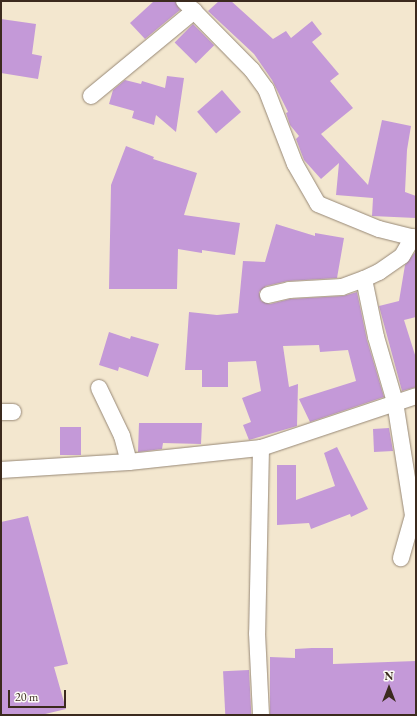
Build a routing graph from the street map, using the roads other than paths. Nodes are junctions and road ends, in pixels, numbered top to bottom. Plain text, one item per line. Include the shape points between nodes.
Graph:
1 (189, 6) edge
2 (91, 96) dead end
3 (415, 238) edge
4 (364, 279) junction
5 (268, 295) dead end
6 (99, 388) dead end
7 (416, 396) edge
8 (395, 402) junction
9 (261, 448) junction
10 (129, 462) junction
11 (1, 470) edge
12 (401, 558) dead end
13 (261, 715) edge

1 - 2 street
1 - 3 street via 252,70 266,90 295,164 318,204 379,229
3 - 4 street via 402,256 380,272
4 - 5 street via 342,287 289,290
4 - 8 street via 376,337
6 - 10 street via 122,436
7 - 8 street
8 - 9 street
8 - 12 street via 413,518
9 - 10 street
9 - 13 street via 257,633
10 - 11 street

